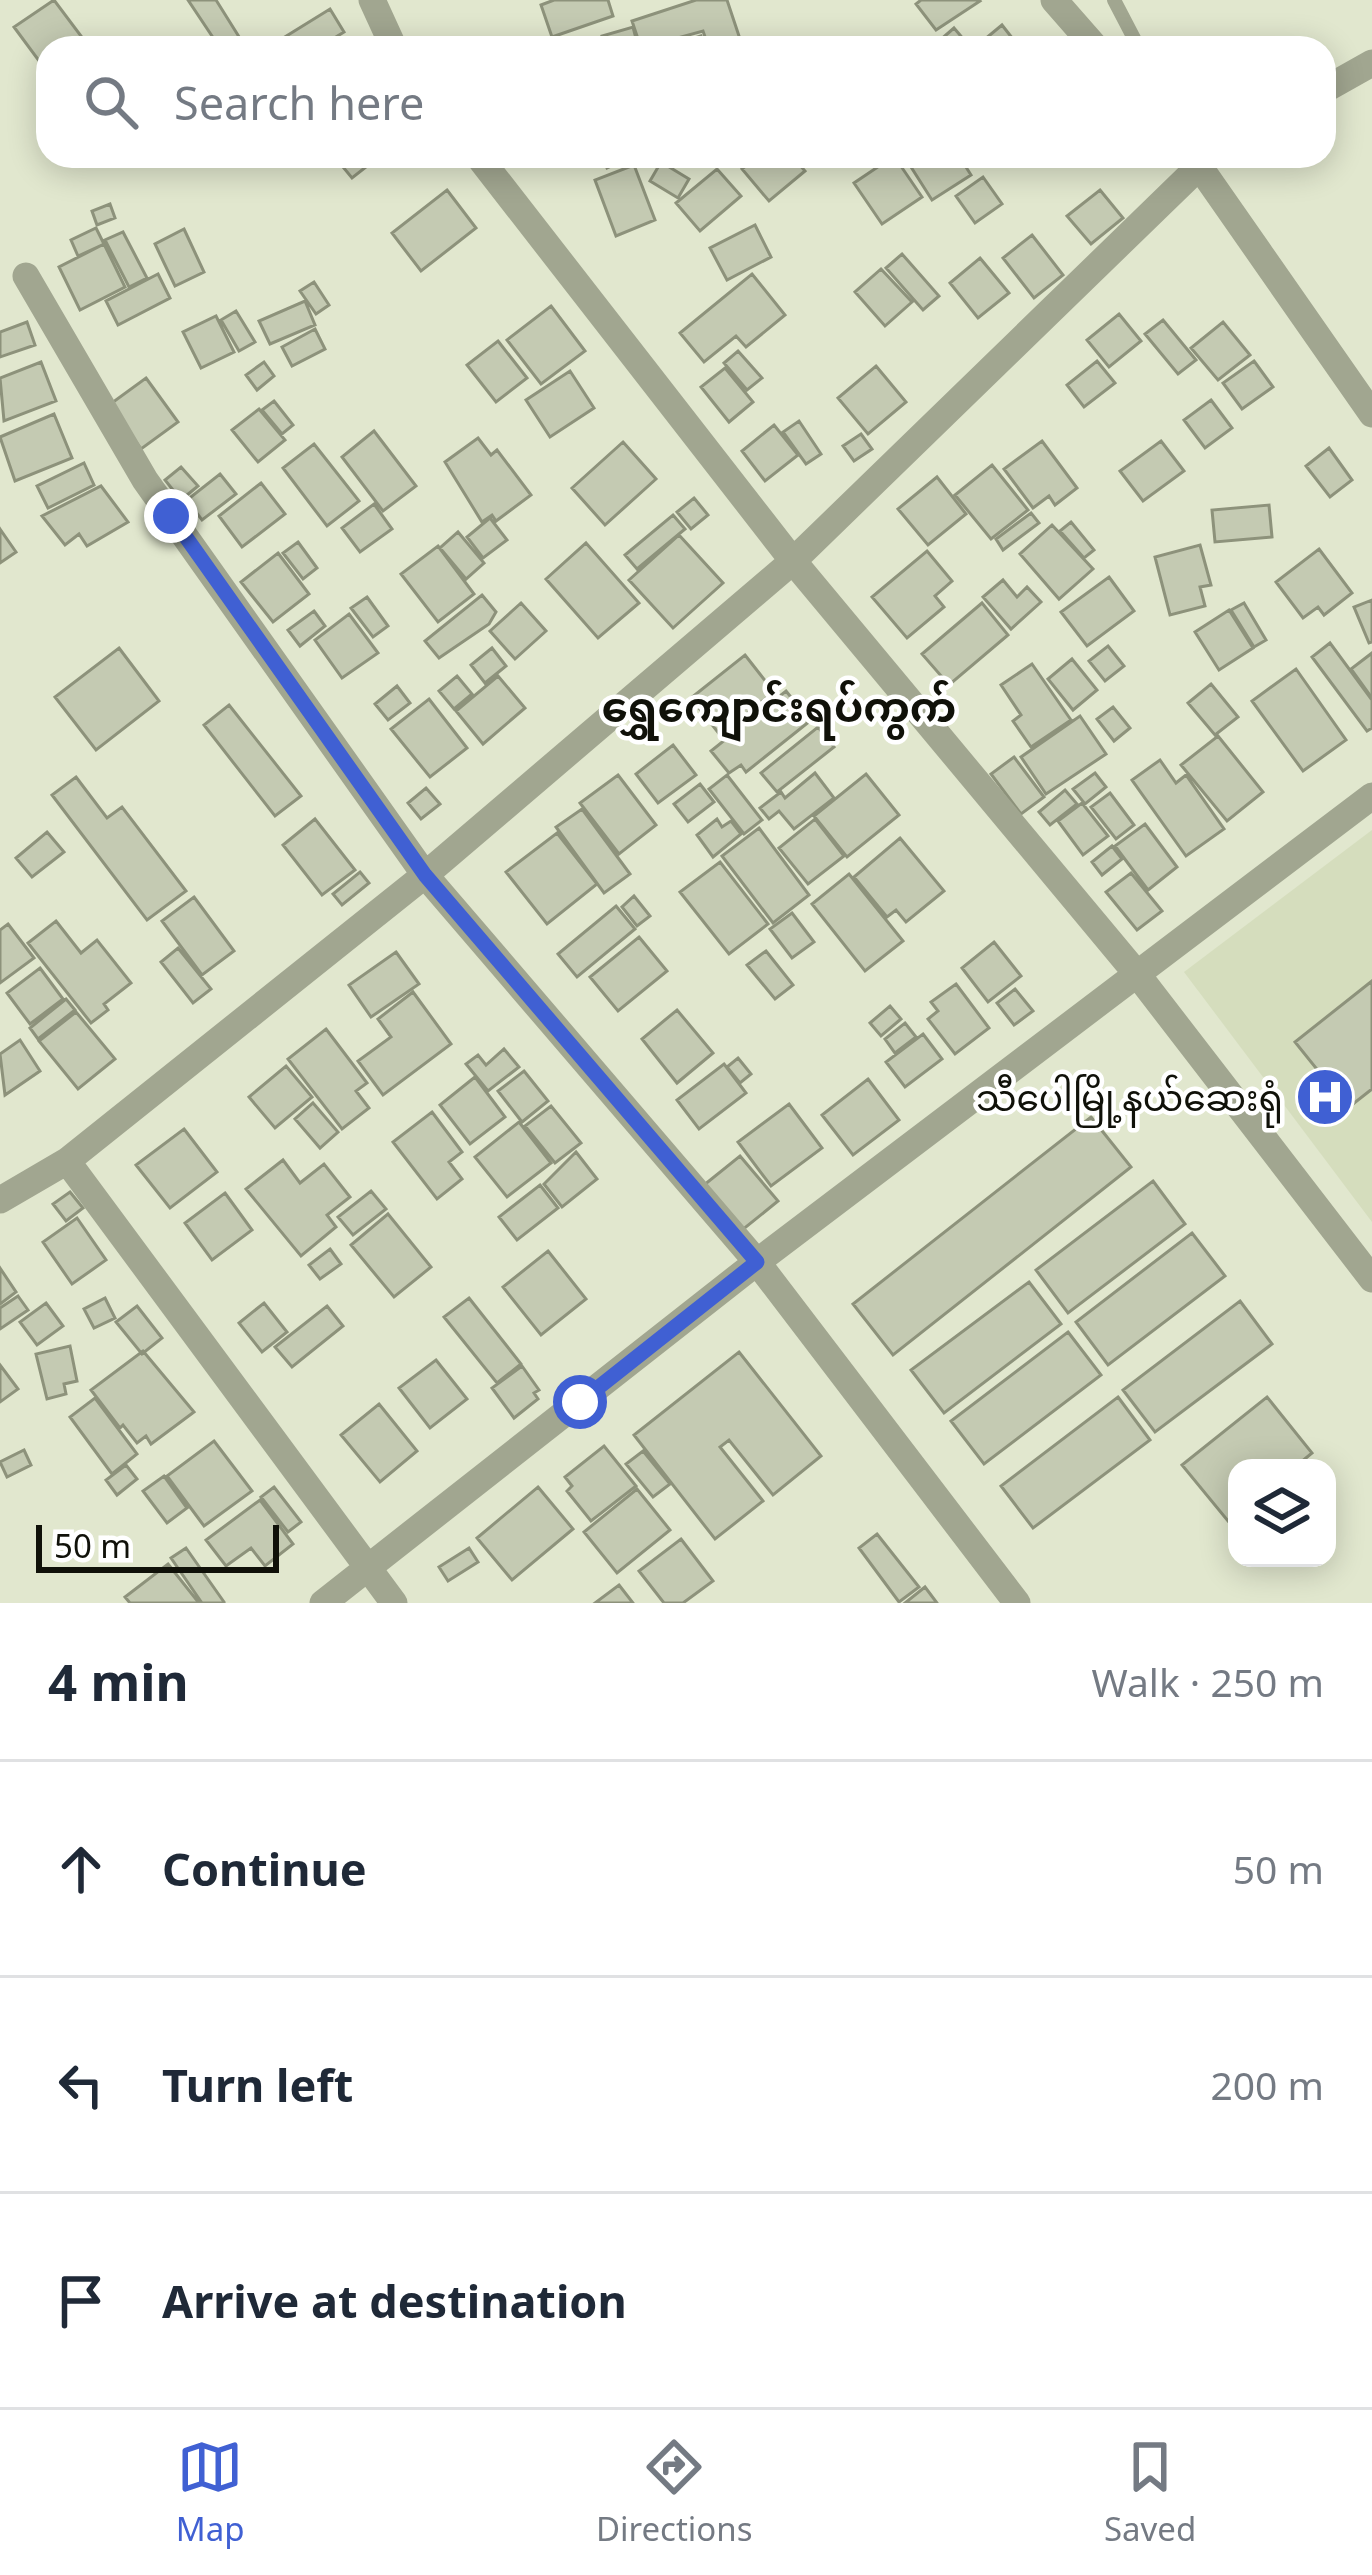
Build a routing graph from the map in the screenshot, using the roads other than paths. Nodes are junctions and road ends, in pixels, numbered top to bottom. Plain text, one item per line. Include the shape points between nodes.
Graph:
1 (373, 0) edge
2 (1054, 0) edge
3 (1114, 0) edge
4 (389, 36) edge
5 (1086, 36) edge
6 (1133, 36) edge
7 (1372, 63) edge
8 (1336, 83) edge
9 (487, 168) edge
10 (1189, 168) edge
11 (1206, 168) edge
12 (26, 277) dead end
13 (1372, 414) edge
14 (793, 561) junction
15 (1372, 796) edge
16 (425, 875) junction
17 (1137, 974) junction
18 (67, 1161) junction
19 (0, 1200) edge
20 (757, 1262) junction
21 (1372, 1279) edge
22 (369, 1568) junction
23 (323, 1603) edge
24 (394, 1603) edge
25 (1018, 1603) edge

1 - 4 street
2 - 5 street
3 - 6 lane
7 - 8 street
9 - 14 street
10 - 14 street
11 - 13 street
12 - 16 street via 146,480
14 - 16 street
14 - 17 street
15 - 17 street
16 - 18 street
16 - 20 street
17 - 20 street
17 - 21 street
18 - 19 street
18 - 22 street
20 - 22 street
20 - 25 street
22 - 23 street
22 - 24 street

